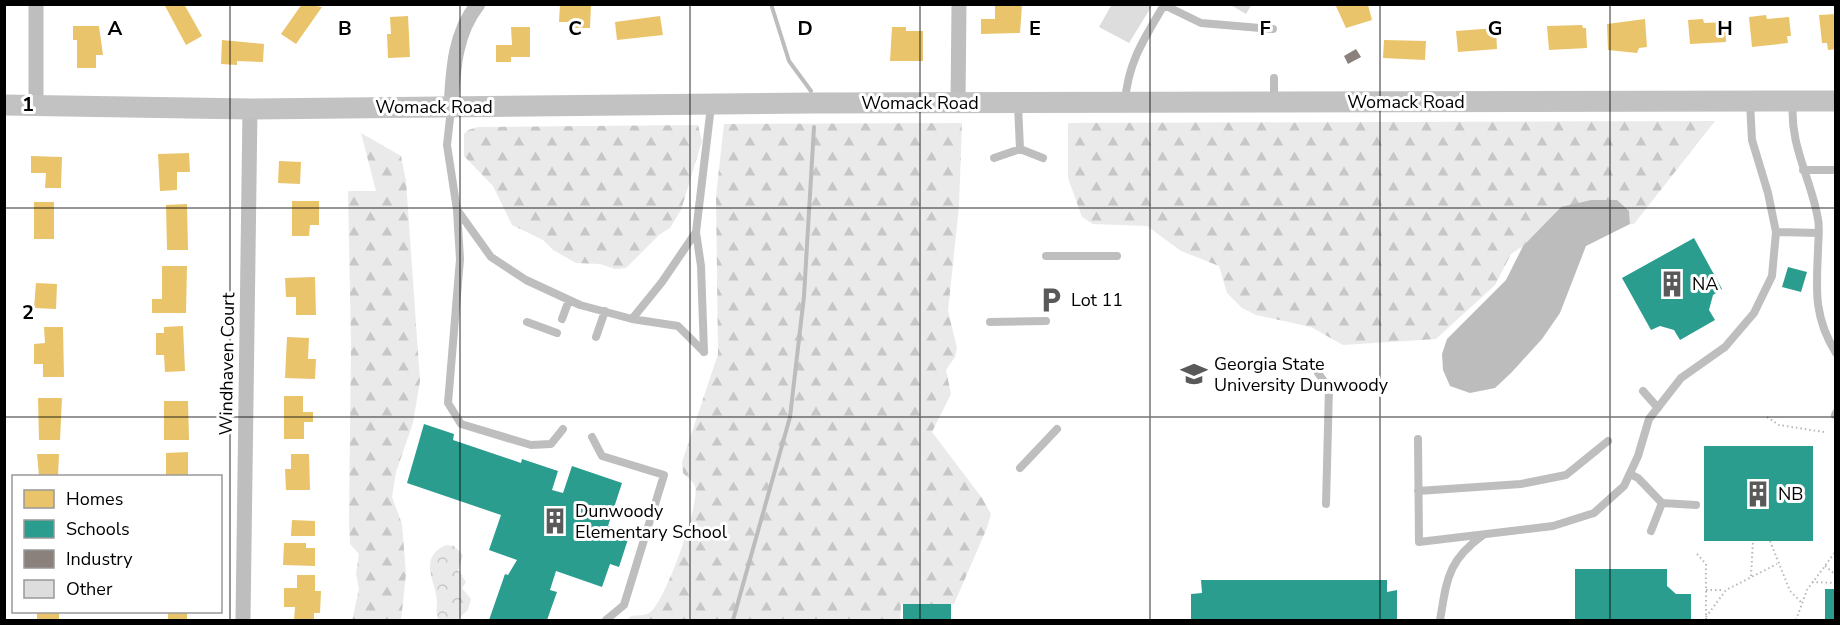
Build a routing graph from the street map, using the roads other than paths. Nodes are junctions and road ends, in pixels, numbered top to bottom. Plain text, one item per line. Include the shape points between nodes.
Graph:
1 (36, 4) edge
2 (478, 4) edge
3 (959, 4) edge
4 (1273, 29) dead end
5 (1274, 78) dead end
6 (1750, 101) junction
7 (1793, 101) junction
8 (1836, 101) edge
9 (958, 103) junction
10 (1274, 103) junction
11 (1017, 104) junction
12 (1125, 104) junction
13 (4, 105) edge
14 (36, 105) junction
15 (711, 105) junction
16 (451, 108) junction
17 (250, 109) junction
18 (1020, 149) junction
19 (994, 158) dead end
20 (1043, 158) dead end
21 (1803, 170) junction
22 (1834, 170) dead end
23 (457, 210) junction
24 (696, 232) junction
25 (1776, 232) junction
26 (1818, 233) junction
27 (1046, 256) dead end
28 (1117, 256) dead end
29 (569, 300) junction
30 (605, 311) junction
31 (562, 319) dead end
32 (632, 319) junction
33 (1046, 321) dead end
34 (527, 322) dead end
35 (990, 322) dead end
36 (557, 333) dead end
37 (596, 337) dead end
38 (1836, 354) edge
39 (1318, 373) dead end
40 (1643, 391) dead end
41 (1658, 408) junction
42 (563, 429) dead end
43 (1058, 429) dead end
44 (592, 437) dead end
45 (1418, 439) dead end
46 (1608, 441) dead end
47 (1020, 468) dead end
48 (1630, 474) junction
49 (1418, 491) junction
50 (1662, 503) junction
51 (1326, 504) dead end
52 (1696, 505) dead end
53 (1651, 531) dead end
54 (1484, 534) junction
55 (243, 621) edge
56 (606, 621) edge
57 (1440, 621) edge

1 - 14 street
2 - 16 street via 458,46
3 - 9 street
4 - 12 lane via 1201,23 1164,5 1134,57
5 - 10 lane
6 - 7 street, Womack Road
6 - 10 street, Womack Road
6 - 25 lane via 1752,140
7 - 8 street, Womack Road
7 - 21 lane via 1793,133
9 - 11 street, Womack Road
9 - 15 street, Womack Road
10 - 12 street, Womack Road
11 - 12 street, Womack Road
11 - 18 lane
13 - 14 street, Womack Road
14 - 17 street, Womack Road
15 - 16 street, Womack Road
15 - 24 lane
16 - 17 street, Womack Road
16 - 23 lane via 447,145
17 - 55 street, Windhaven Court
18 - 19 lane
18 - 20 lane
21 - 22 lane
21 - 26 lane via 1811,187
23 - 29 lane via 491,257 526,280
23 - 42 lane via 460,259 448,403 460,424 531,446 551,444
24 - 32 lane
24 - 32 lane via 702,276 704,352 678,326
25 - 26 lane
25 - 41 lane via 1772,276 1754,313 1725,346 1681,378
26 - 38 lane via 1817,304 1823,334
27 - 28 lane
29 - 30 lane
29 - 31 lane
30 - 32 lane
30 - 37 lane
33 - 35 lane
34 - 36 lane
39 - 51 lane via 1329,388
40 - 41 lane
41 - 48 lane via 1649,419
43 - 47 lane
44 - 56 lane via 602,456 664,475 624,605
45 - 49 lane
46 - 49 lane via 1566,475 1521,484
48 - 50 lane
48 - 54 lane via 1624,486 1594,513 1553,526
49 - 54 lane via 1419,542
50 - 52 lane
50 - 53 lane
54 - 57 lane via 1466,547 1448,573

